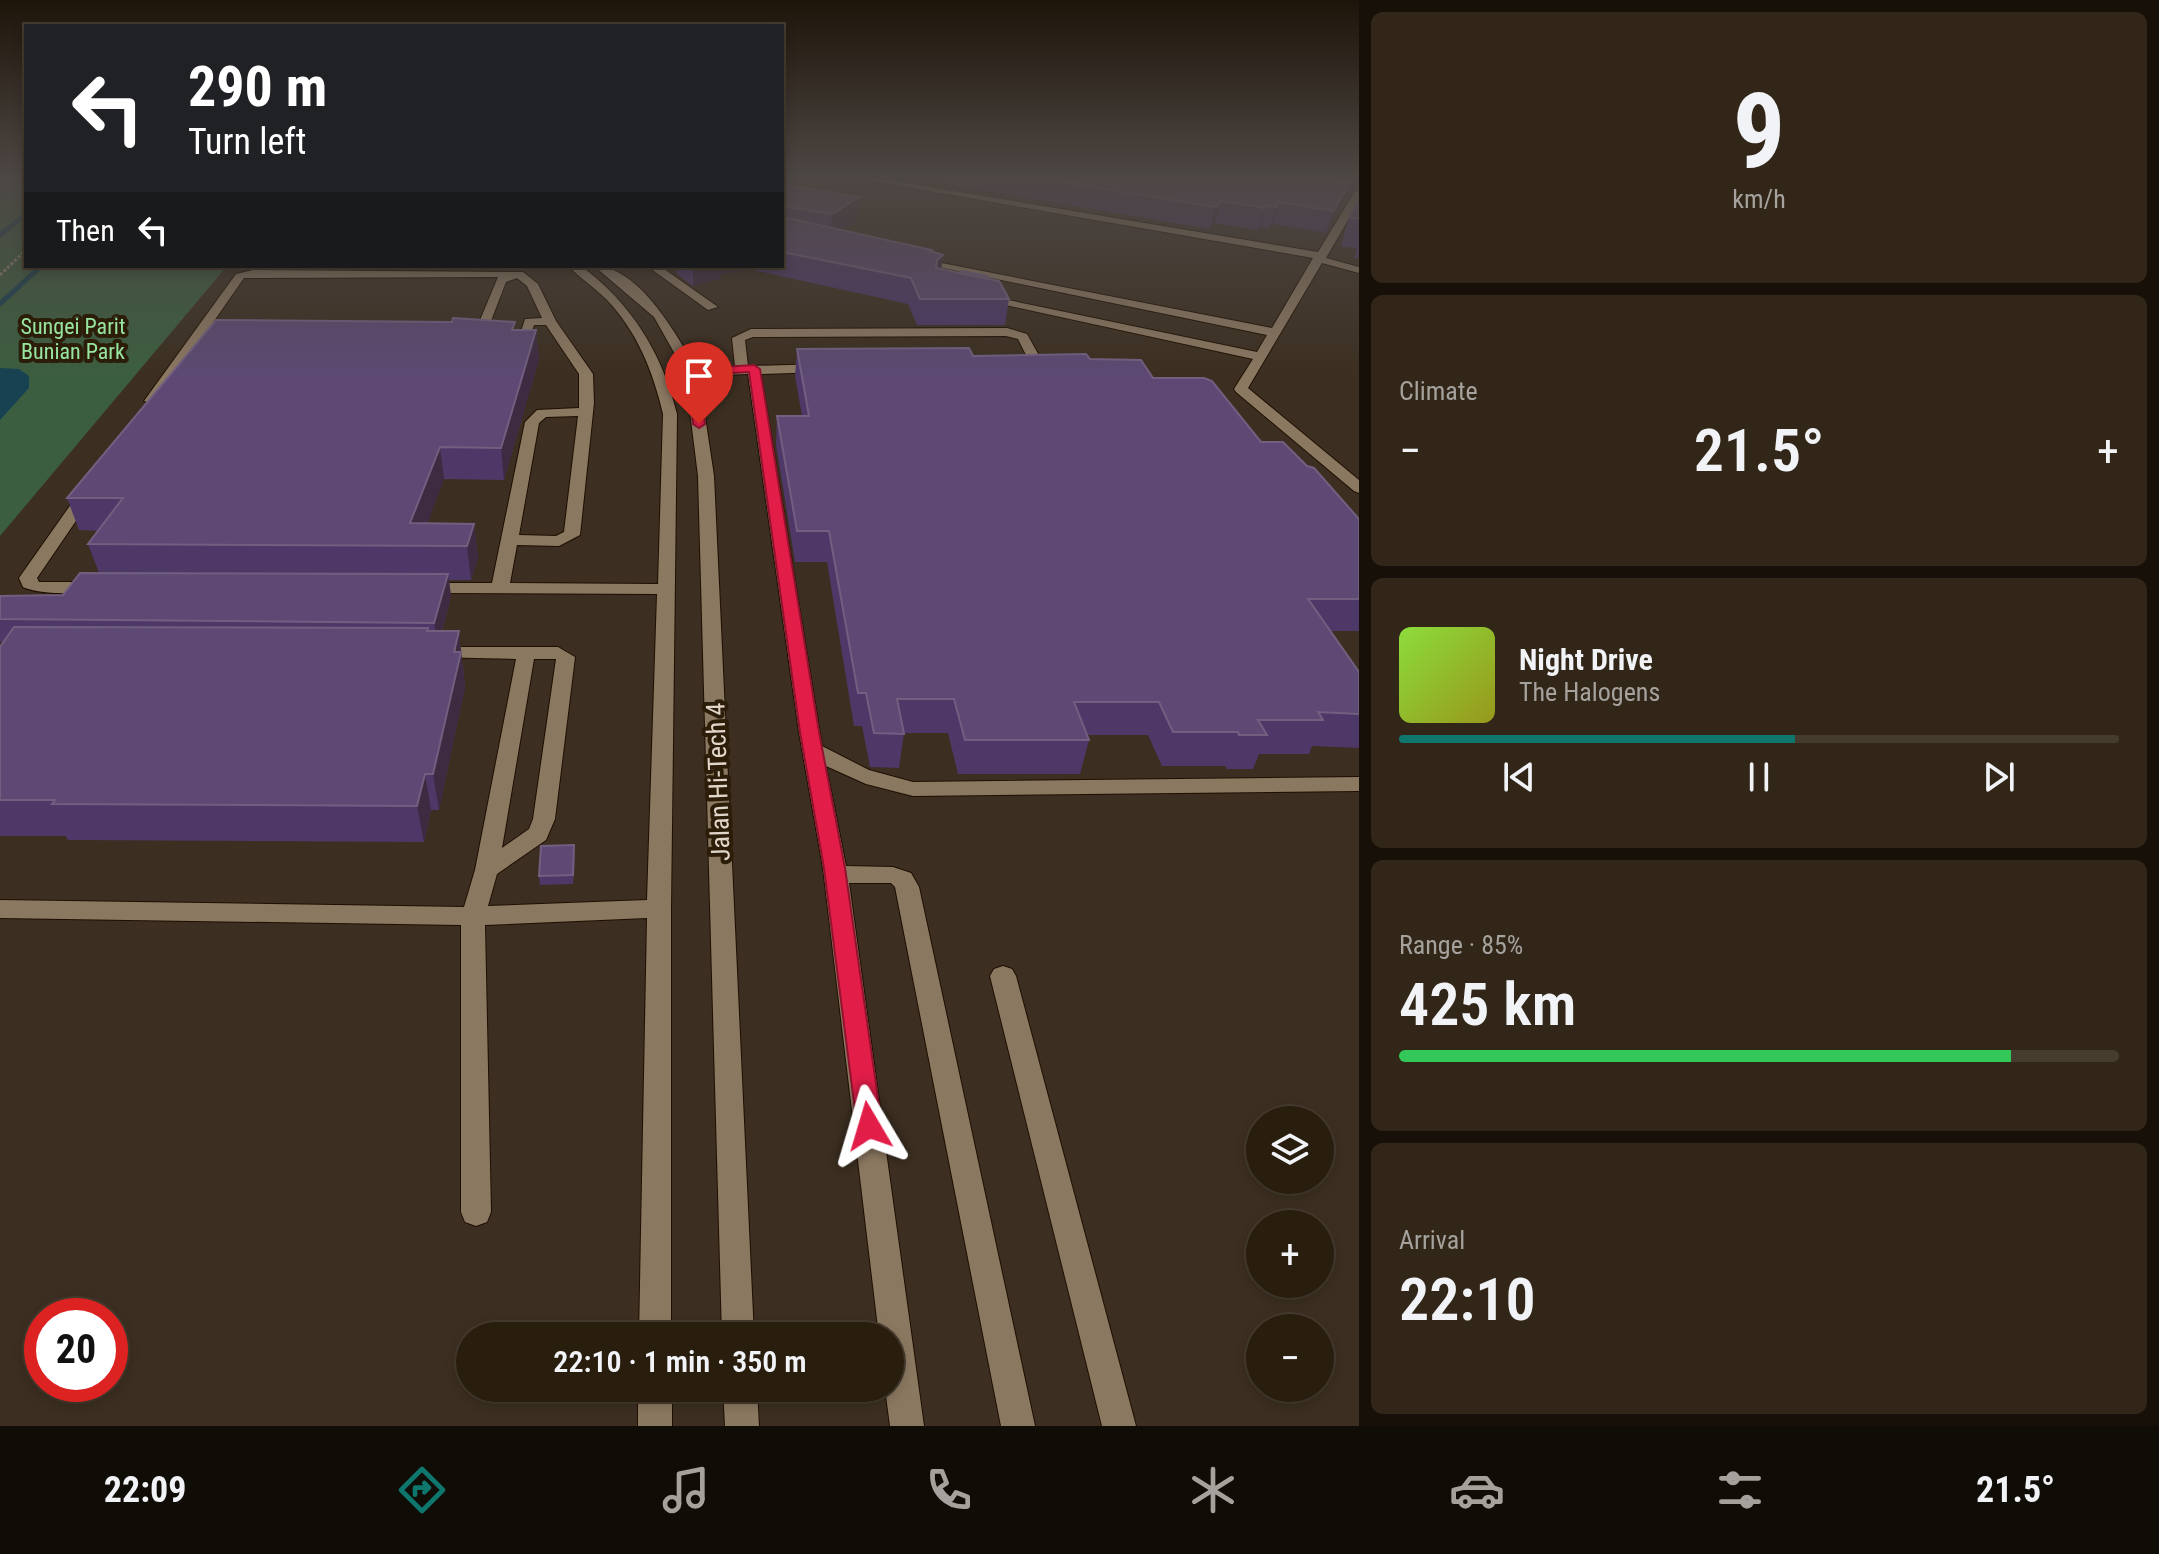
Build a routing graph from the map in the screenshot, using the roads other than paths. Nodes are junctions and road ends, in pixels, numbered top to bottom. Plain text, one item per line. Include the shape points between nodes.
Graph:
1 (1236, 244) edge
2 (1333, 244) edge
3 (1319, 258) junction
4 (906, 259) edge
5 (576, 268) edge
6 (603, 268) edge
7 (656, 268) edge
8 (1359, 270) edge
9 (968, 271) junction
10 (519, 274) junction
11 (949, 283) edge
12 (1076, 293) junction
13 (971, 297) edge
14 (712, 307) dead end
15 (1166, 311) junction
16 (1053, 314) junction
17 (550, 321) junction
18 (1273, 332) junction
19 (1145, 333) junction
20 (1258, 356) junction
21 (834, 368) edge
22 (1024, 368) edge
23 (748, 369) junction
24 (692, 372) junction
25 (146, 410) edge
26 (586, 412) junction
27 (100, 474) edge
28 (1359, 488) edge
29 (511, 540) junction
30 (113, 587) edge
31 (407, 588) edge
32 (500, 589) junction
33 (668, 589) junction
34 (414, 653) edge
35 (526, 653) junction
36 (814, 750) junction
37 (1359, 784) edge
38 (487, 870) junction
39 (835, 874) junction
40 (0, 909) edge
41 (659, 909) junction
42 (473, 916) junction
43 (1003, 976) dead end
44 (476, 1212) dead end
45 (655, 1322) edge
46 (737, 1322) edge
47 (655, 1402) edge
48 (741, 1402) edge
49 (655, 1426) edge
50 (742, 1426) edge
51 (907, 1426) edge
52 (1018, 1426) edge
53 (1119, 1426) edge

1 - 3 street
2 - 3 street
3 - 8 street
3 - 18 street
4 - 9 street
5 - 33 street, Jalan Hi-Tech 4 via 609,295 649,345 663,379 670,414
6 - 24 street, Jalan Hi-Tech 4 via 659,315
7 - 14 street
9 - 11 street
9 - 12 street
10 - 17 street via 532,284
10 - 17 street via 501,280 475,343 523,345 529,322
10 - 25 street via 240,276
12 - 15 street
12 - 16 street
13 - 16 street
15 - 18 street
15 - 19 street
16 - 19 street
17 - 26 street via 586,374
18 - 20 street
19 - 20 street
20 - 28 street via 1241,389
21 - 23 street
22 - 23 street via 1046,368 1023,337 992,332 751,333 738,338
23 - 24 street
23 - 36 street
24 - 46 street, Jalan Hi-Tech 4 via 706,476
26 - 29 street via 542,413 532,422
26 - 29 street via 572,535 559,541
27 - 30 street via 28,578 36,587
29 - 32 street
31 - 32 street
32 - 33 street
33 - 41 street, Jalan Hi-Tech 4
34 - 35 street
35 - 38 street
35 - 38 street via 566,657 544,819 538,834
36 - 37 street via 883,784 913,789
36 - 39 street
38 - 42 street
39 - 51 street
39 - 52 street via 893,875 907,887
40 - 42 street
41 - 42 street
41 - 45 street, Jalan Hi-Tech 4
42 - 44 street
43 - 53 street
47 - 49 street
48 - 50 street

